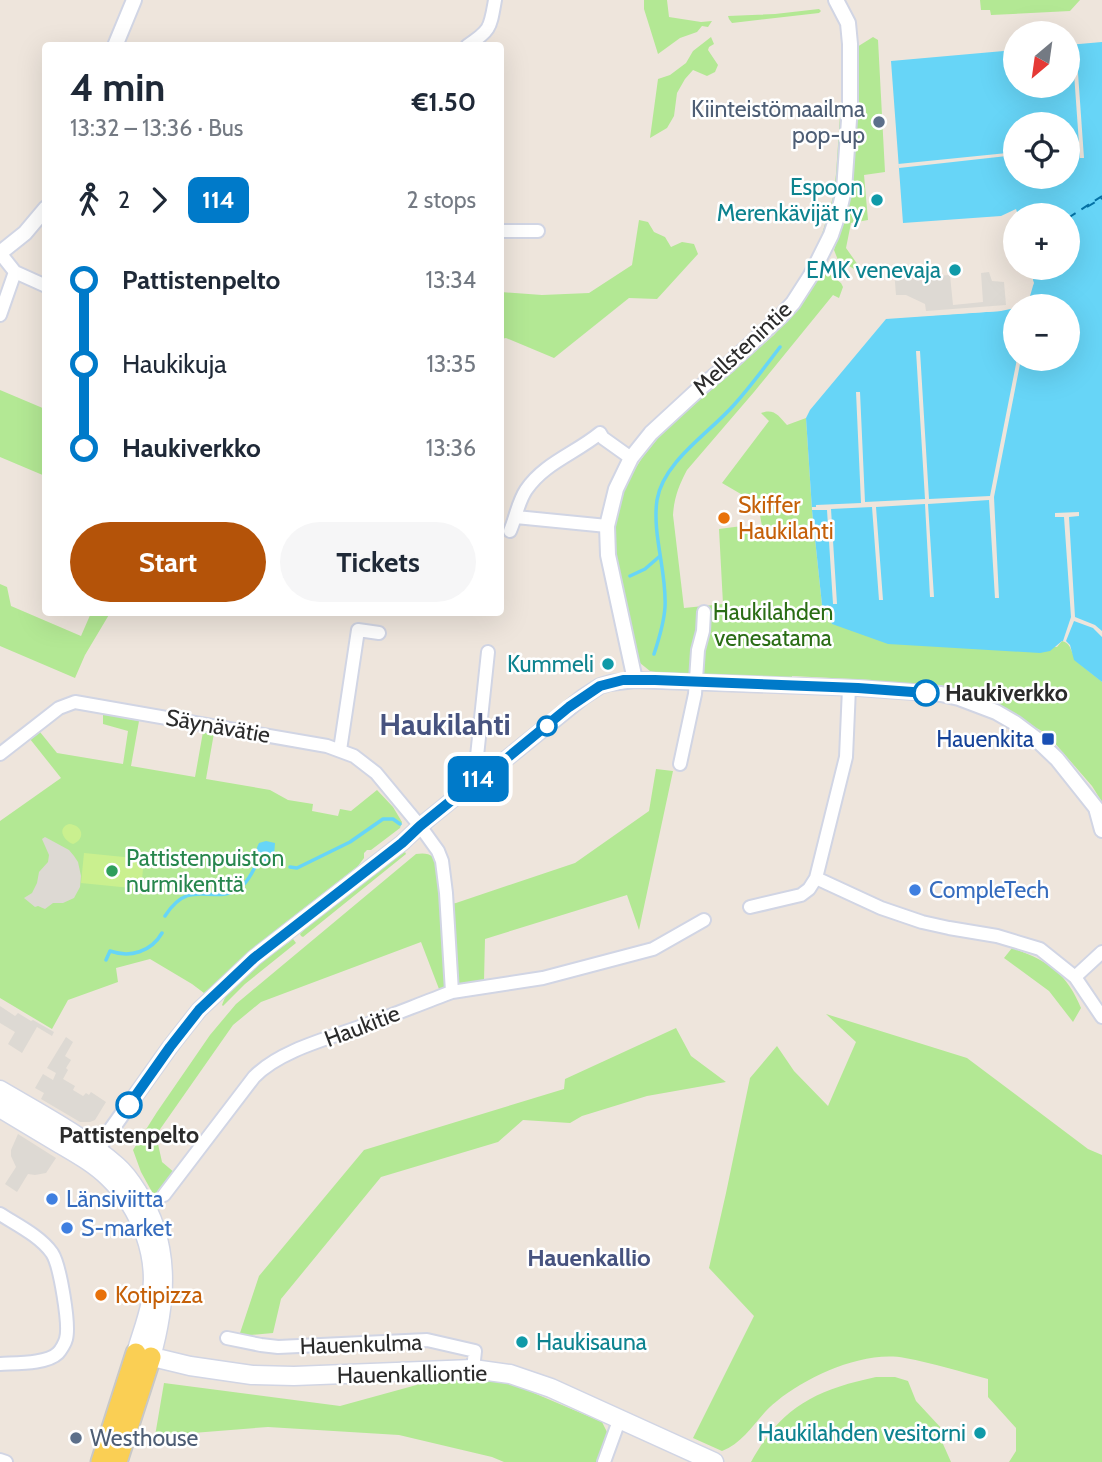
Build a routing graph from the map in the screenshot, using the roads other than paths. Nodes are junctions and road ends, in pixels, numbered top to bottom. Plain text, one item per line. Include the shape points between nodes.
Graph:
1 (134, 0) edge
2 (495, 0) edge
3 (836, 0) edge
4 (117, 42) edge
5 (472, 42) edge
6 (42, 213) edge
7 (504, 231) edge
8 (538, 231) dead end
9 (0, 253) edge
10 (15, 272) junction
11 (42, 284) edge
12 (0, 315) edge
13 (631, 458) junction
14 (516, 517) junction
15 (607, 526) junction
16 (510, 531) dead end
17 (704, 612) dead end
18 (379, 633) dead end
19 (488, 652) dead end
20 (635, 680) junction
21 (695, 681) junction
22 (849, 688) junction
23 (340, 750) junction
24 (0, 754) edge
25 (680, 764) dead end
26 (489, 770) junction
27 (420, 826) junction
28 (1102, 830) edge
29 (816, 878) junction
30 (750, 907) dead end
31 (704, 920) dead end
32 (1102, 952) edge
33 (1075, 977) junction
34 (452, 992) junction
35 (1102, 1017) edge
36 (0, 1090) edge
37 (0, 1108) edge
38 (92, 1156) junction
39 (164, 1195) dead end
40 (0, 1214) edge
41 (227, 1338) dead end
42 (144, 1355) junction
43 (0, 1364) edge
44 (473, 1369) junction
45 (620, 1418) junction
46 (0, 1460) edge
47 (6, 1462) edge
48 (101, 1462) edge
49 (117, 1462) edge
50 (604, 1462) edge
51 (714, 1462) edge

1 - 4 street
2 - 5 street via 487,31
3 - 13 street, Mellstenintie via 848,23 850,106 844,190 831,235 793,303 651,433
6 - 9 street
7 - 8 street
9 - 10 street
10 - 11 street
10 - 12 street
13 - 14 street via 600,433 537,475 520,501
13 - 15 street, Mellstenintie via 616,489
14 - 15 street
14 - 16 street
15 - 20 street, Mellstenintie via 608,555
17 - 21 street
18 - 23 street via 358,630
19 - 26 street via 477,756
20 - 21 street
20 - 26 street via 600,686
21 - 22 street
21 - 25 street
22 - 28 street via 941,694 989,708 1015,723 1057,759 1080,790 1087,813
22 - 29 street via 846,757
23 - 24 street, Säynävätie via 75,702 59,708
23 - 27 street, Säynävätie via 376,774
26 - 27 street
27 - 34 street via 438,852 444,872
27 - 38 street via 254,958 199,1010
29 - 30 street via 800,895
29 - 33 street via 922,922 1040,949
31 - 34 street, Haukitie via 653,949 543,978
32 - 33 street
33 - 35 street
34 - 39 street, Haukitie via 267,1065
36 - 38 main road via 76,1136
37 - 38 main road
38 - 42 main road via 119,1167 144,1202 160,1242 159,1330
40 - 43 street via 53,1255 67,1331 57,1354 46,1360
41 - 44 street, Hauenkulma via 278,1346 426,1340 475,1351
42 - 44 main road, Hauenkalliontie via 262,1375
42 - 48 main road
42 - 49 main road
44 - 45 main road, Hauenkalliontie via 533,1381
45 - 50 street
45 - 51 main road, Hauenkalliontie
46 - 47 street

